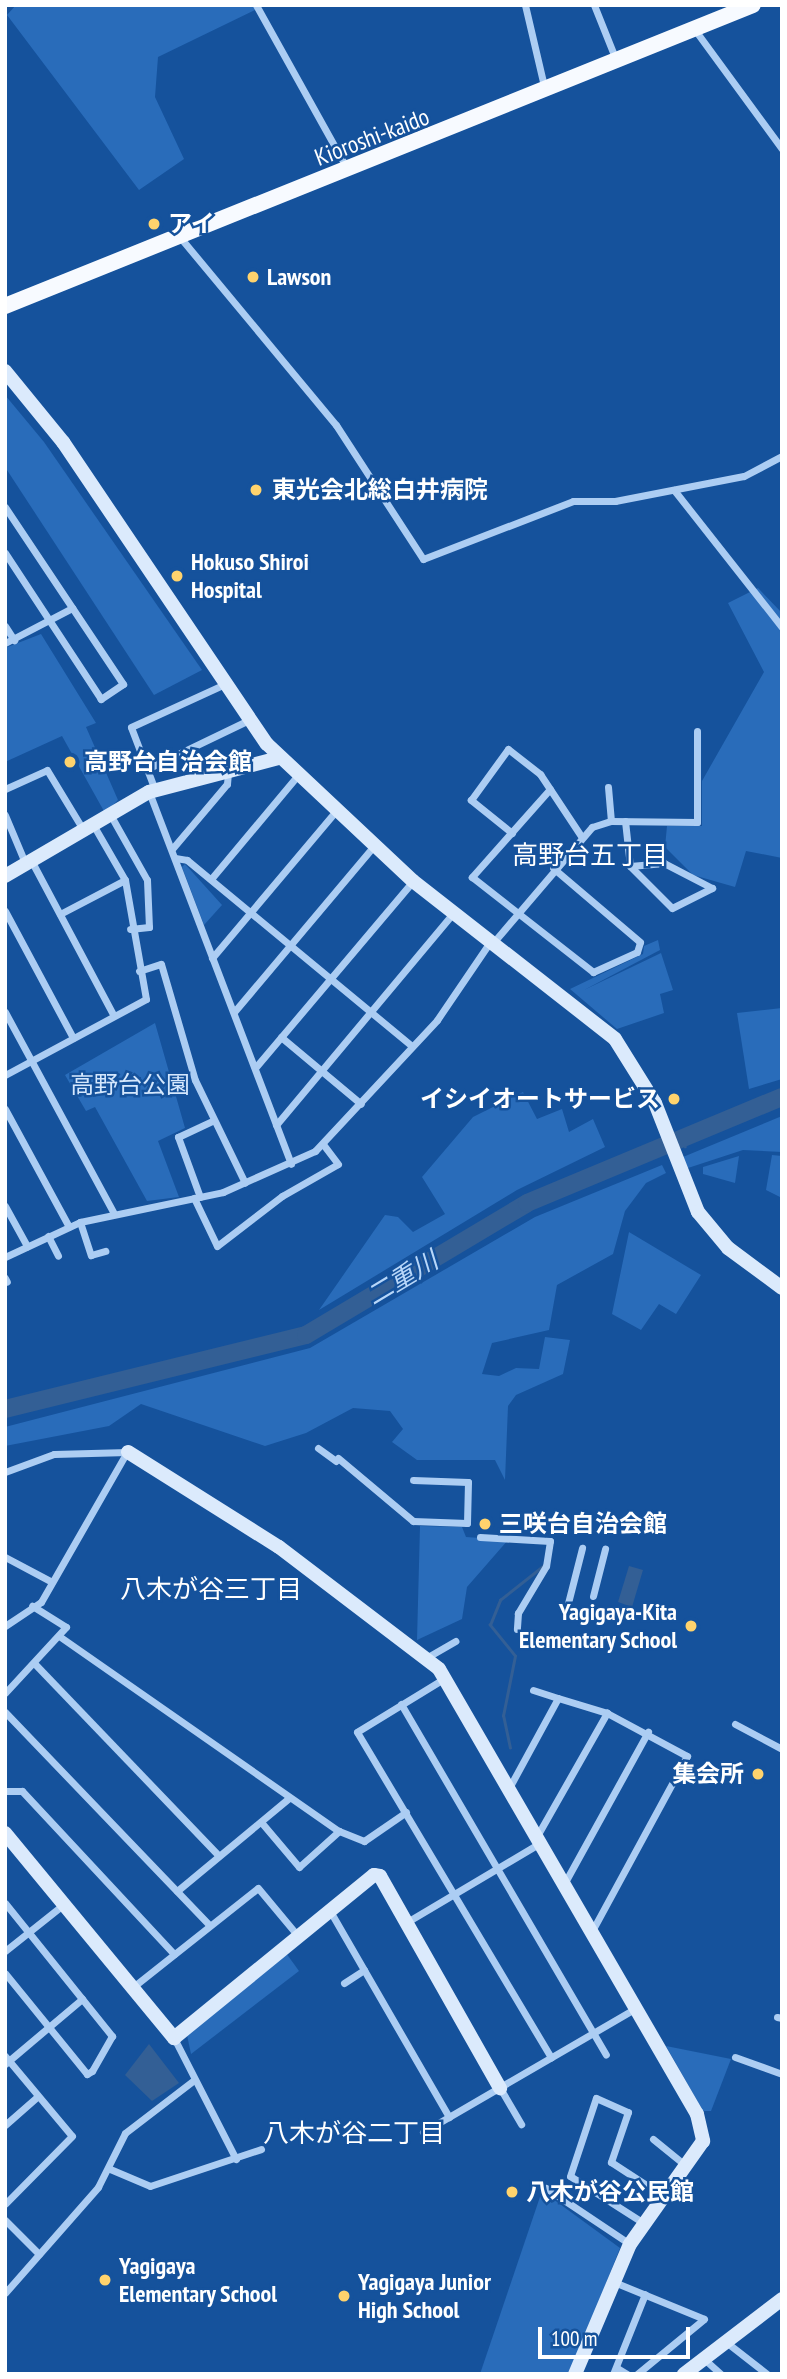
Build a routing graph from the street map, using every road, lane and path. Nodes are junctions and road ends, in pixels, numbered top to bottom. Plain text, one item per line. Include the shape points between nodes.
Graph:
1 (256, 5) edge
2 (525, 5) edge
3 (594, 5) edge
4 (753, 5) edge
5 (695, 30) junction
6 (618, 64) junction
7 (546, 93) junction
8 (782, 149) edge
9 (349, 170) junction
10 (178, 235) junction
11 (5, 306) edge
12 (5, 371) edge
13 (782, 456) edge
14 (674, 490) junction
15 (5, 506) edge
16 (5, 553) edge
17 (72, 608) junction
18 (51, 622) junction
19 (5, 626) edge
20 (782, 627) edge
21 (14, 640) junction
22 (5, 643) edge
23 (225, 684) junction
24 (249, 720) junction
25 (697, 731) dead end
26 (279, 758) junction
27 (147, 769) junction
28 (228, 773) junction
29 (297, 776) junction
30 (608, 787) dead end
31 (5, 789) edge
32 (551, 789) junction
33 (152, 791) junction
34 (335, 812) junction
35 (5, 815) edge
36 (111, 816) junction
37 (611, 821) junction
38 (625, 821) junction
39 (90, 830) junction
40 (512, 833) junction
41 (581, 836) junction
42 (374, 846) junction
43 (172, 849) junction
44 (175, 858) junction
45 (29, 864) junction
46 (630, 866) junction
47 (553, 868) junction
48 (5, 876) edge
49 (125, 880) junction
50 (211, 880) junction
51 (413, 881) junction
52 (5, 911) edge
53 (250, 912) junction
54 (515, 912) junction
55 (453, 913) junction
56 (60, 914) junction
57 (130, 929) junction
58 (491, 943) junction
59 (290, 945) junction
60 (212, 958) junction
61 (139, 971) junction
62 (330, 978) junction
63 (5, 1012) edge
64 (234, 1012) junction
65 (371, 1013) junction
66 (114, 1016) junction
67 (281, 1037) junction
68 (73, 1038) junction
69 (412, 1046) junction
70 (32, 1060) junction
71 (255, 1068) junction
72 (320, 1070) junction
73 (5, 1074) edge
74 (361, 1104) junction
75 (5, 1109) edge
76 (213, 1121) junction
77 (276, 1125) junction
78 (323, 1144) junction
79 (291, 1164) junction
80 (245, 1183) junction
81 (197, 1198) junction
82 (5, 1206) edge
83 (113, 1212) junction
84 (80, 1222) junction
85 (69, 1227) junction
86 (48, 1236) junction
87 (27, 1246) junction
88 (105, 1251) dead end
89 (58, 1256) dead end
90 (5, 1257) edge
91 (782, 1288) edge
92 (318, 1448) dead end
93 (128, 1452) junction
94 (5, 1472) edge
95 (413, 1480) dead end
96 (480, 1537) dead end
97 (582, 1548) dead end
98 (605, 1549) dead end
99 (5, 1557) edge
100 (52, 1582) junction
101 (593, 1596) dead end
102 (568, 1603) dead end
103 (32, 1606) junction
104 (7, 1622) edge
105 (517, 1629) dead end
106 (59, 1636) junction
107 (455, 1641) dead end
108 (426, 1658) junction
109 (34, 1662) junction
110 (445, 1678) junction
111 (533, 1690) dead end
112 (5, 1693) edge
113 (558, 1698) junction
114 (401, 1704) junction
115 (5, 1712) edge
116 (607, 1713) junction
117 (735, 1724) dead end
118 (648, 1732) junction
119 (782, 1749) edge
120 (509, 1788) junction
121 (6, 1790) edge
122 (288, 1800) junction
123 (406, 1812) junction
124 (261, 1822) junction
125 (339, 1831) junction
126 (5, 1833) edge
127 (538, 1840) junction
128 (219, 1856) junction
129 (497, 1868) junction
130 (564, 1884) junction
131 (177, 1891) junction
132 (454, 1894) junction
133 (5, 1903) edge
134 (64, 1904) junction
135 (330, 1911) junction
136 (406, 1922) junction
137 (209, 1925) junction
138 (29, 1932) junction
139 (592, 1932) junction
140 (298, 1936) junction
141 (5, 1951) edge
142 (174, 1954) junction
143 (364, 1970) junction
144 (5, 1973) edge
145 (344, 1983) dead end
146 (133, 1987) junction
147 (82, 1999) junction
148 (636, 2008) junction
149 (49, 2026) junction
150 (593, 2033) junction
151 (174, 2038) junction
152 (606, 2055) dead end
153 (735, 2057) dead end
154 (551, 2058) junction
155 (7, 2060) edge
156 (782, 2074) edge
157 (194, 2080) junction
158 (500, 2088) junction
159 (37, 2098) junction
160 (449, 2118) junction
161 (521, 2124) dead end
162 (5, 2125) edge
163 (423, 2132) dead end
164 (653, 2139) dead end
165 (261, 2149) dead end
166 (236, 2159) junction
167 (685, 2165) junction
168 (110, 2169) junction
169 (546, 2188) dead end
170 (660, 2194) junction
171 (5, 2204) edge
172 (5, 2220) edge
173 (642, 2222) junction
174 (630, 2244) junction
175 (39, 2254) junction
176 (614, 2282) junction
177 (5, 2293) edge
178 (645, 2294) junction
179 (782, 2299) edge
180 (722, 2340) junction
181 (703, 2357) junction
182 (616, 2371) edge
183 (575, 2374) edge
184 (627, 2374) edge
185 (637, 2374) edge
186 (684, 2374) edge
187 (721, 2374) edge
188 (767, 2374) edge

1 - 9 street
2 - 7 street
3 - 6 street
4 - 5 main road, Kioroshi-kaido
5 - 6 main road, Kioroshi-kaido
5 - 8 street
6 - 7 main road, Kioroshi-kaido
7 - 9 main road, Kioroshi-kaido
9 - 10 main road, Kioroshi-kaido
10 - 11 main road, Kioroshi-kaido
10 - 14 street via 336,425 423,559 573,501 615,501
12 - 23 street via 63,442
13 - 14 street via 744,475
14 - 20 street
15 - 17 street
16 - 18 street
17 - 18 street
17 - 18 street via 123,684 101,699
18 - 21 street
19 - 21 street
21 - 22 street
23 - 24 street
23 - 27 street via 131,727
24 - 26 street
24 - 27 street
25 - 38 street via 697,822
26 - 28 street
26 - 29 street
27 - 33 street
28 - 33 street
28 - 43 street via 227,783
29 - 34 street
29 - 50 street
30 - 37 street
31 - 39 street via 47,770
32 - 40 street
32 - 40 street via 508,749 471,800
32 - 41 street
33 - 36 street
33 - 43 street
34 - 42 street
34 - 53 street
35 - 45 street
36 - 39 street
36 - 57 street via 147,880 149,927
37 - 38 street
37 - 41 street
38 - 46 street
39 - 45 street
39 - 49 street
40 - 54 street via 472,877
41 - 47 street
42 - 51 street
42 - 59 street
43 - 44 street
44 - 50 street
44 - 60 street
45 - 48 street
45 - 56 street
46 - 46 street via 672,908 712,888 664,863
47 - 54 street
47 - 54 street via 640,942 637,952 593,972
49 - 56 street
49 - 57 street
50 - 53 street
51 - 55 street
51 - 62 street
52 - 68 street
53 - 59 street
53 - 60 street
54 - 58 street
55 - 58 street
55 - 65 street
56 - 66 street
57 - 61 street
58 - 69 street
58 - 91 street via 615,1039 641,1076 672,1156 709,1227
59 - 62 street
59 - 64 street
60 - 64 street
61 - 66 street via 146,999
61 - 76 street via 161,964
62 - 65 street
62 - 67 street
63 - 70 street
64 - 71 street
65 - 69 street
65 - 72 street
66 - 68 street
67 - 71 street
67 - 72 street
68 - 70 street
69 - 74 street
70 - 73 street
70 - 83 street
71 - 77 street
72 - 74 street
72 - 77 street
74 - 78 street
75 - 85 street
76 - 80 street
76 - 81 street via 178,1137
77 - 79 street
78 - 79 street
78 - 81 street via 338,1164 282,1196 217,1246
79 - 80 street
80 - 81 street
81 - 83 street
82 - 87 street
83 - 84 street
84 - 85 street
84 - 88 street via 91,1255
85 - 86 street
86 - 87 street
86 - 89 street
87 - 90 street
92 - 95 street via 413,1521 467,1523 468,1482
93 - 94 street via 54,1454
93 - 100 street
93 - 108 street via 279,1547
96 - 105 street via 550,1541 546,1566 518,1613
97 - 102 street
98 - 101 street
99 - 100 street
100 - 103 street
103 - 104 street
103 - 106 street via 66,1627
106 - 109 street
106 - 122 street
107 - 108 street
108 - 110 street
109 - 112 street
109 - 128 street
110 - 114 street
110 - 120 street
111 - 113 street
113 - 116 street
113 - 120 street
114 - 123 street via 357,1732
114 - 129 street
115 - 131 street
116 - 118 street
116 - 127 street
117 - 119 street
118 - 130 street
118 - 139 street via 687,1756
120 - 127 street
121 - 142 street via 22,1791
122 - 124 street
122 - 125 street
123 - 125 street via 364,1841
123 - 132 street
124 - 125 street via 299,1867
124 - 128 street
126 - 134 street
127 - 129 street
127 - 130 street
128 - 131 street
129 - 132 street
129 - 150 street
130 - 139 street
131 - 137 street
132 - 136 street
132 - 154 street
133 - 138 street
134 - 138 street
134 - 146 street
135 - 136 street via 374,1875
135 - 140 street
135 - 143 street
136 - 158 street
137 - 140 street via 258,1888
137 - 142 street
138 - 141 street
138 - 147 street
139 - 148 street
140 - 151 street
142 - 146 street
143 - 145 street
143 - 160 street
144 - 149 street
146 - 151 street
147 - 149 street
147 - 149 street via 112,2036 92,2071 87,2074
148 - 150 street
148 - 167 street via 703,2127 703,2141
149 - 155 street
150 - 152 street
150 - 154 street
151 - 157 street
153 - 156 street
154 - 158 street
155 - 159 street
157 - 166 street
157 - 168 street via 133,2124
158 - 160 street
158 - 161 street
159 - 162 street
159 - 171 street via 72,2136
160 - 163 street
164 - 167 street
165 - 166 street
166 - 168 street via 150,2186
167 - 170 street
168 - 175 street
169 - 174 street
170 - 173 street
170 - 173 street via 611,2162 628,2112 596,2098 570,2176
172 - 175 street
173 - 174 street
174 - 176 street
175 - 177 street
176 - 178 street
176 - 183 street
178 - 182 street
178 - 185 street via 704,2319
179 - 180 street
180 - 181 street
180 - 188 street
181 - 186 street
181 - 187 street
182 - 184 street

